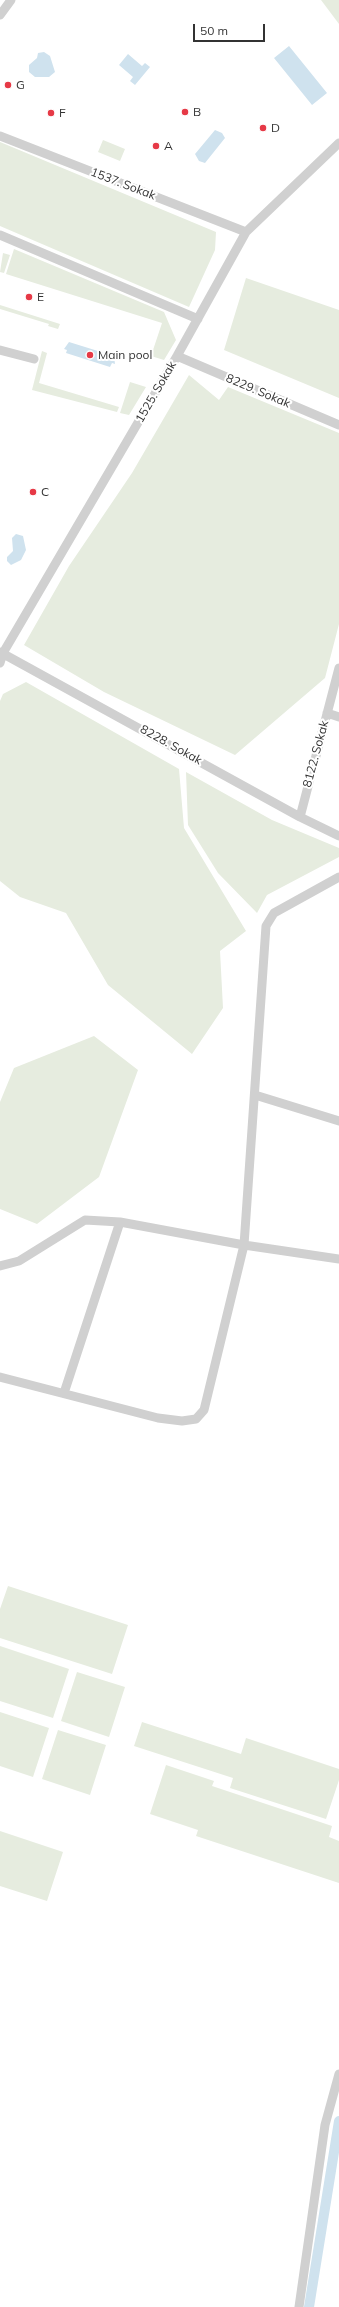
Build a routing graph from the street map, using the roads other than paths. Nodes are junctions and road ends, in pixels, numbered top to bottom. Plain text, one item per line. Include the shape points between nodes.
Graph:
1 (11, 0) edge
2 (0, 15) edge
3 (0, 136) edge
4 (339, 143) edge
5 (246, 232) junction
6 (0, 235) edge
7 (198, 319) junction
8 (0, 350) edge
9 (176, 356) junction
10 (34, 359) dead end
11 (339, 425) edge
12 (2, 653) edge
13 (0, 663) edge
14 (339, 668) edge
15 (327, 713) junction
16 (339, 717) edge
17 (300, 817) junction
18 (339, 836) edge
19 (339, 877) edge
20 (255, 1095) junction
21 (339, 1121) edge
22 (120, 1222) junction
23 (244, 1245) junction
24 (339, 1258) edge
25 (0, 1266) edge
26 (0, 1377) edge
27 (64, 1393) junction
28 (339, 2074) edge
29 (299, 2307) edge

1 - 2 street
3 - 5 street, 1537. Sokak
4 - 5 street, 1525. Sokak
5 - 7 street, 1525. Sokak
6 - 7 street
7 - 9 street, 1525. Sokak
8 - 10 street
9 - 11 street, 8229. Sokak
9 - 12 street, 1525. Sokak
12 - 13 street, 1525. Sokak
12 - 17 street, 8228. Sokak
14 - 15 street, 8122. Sokak
15 - 16 street
15 - 17 street, 8122. Sokak
17 - 18 street, 8228. Sokak
19 - 20 street via 274,913 266,926
20 - 21 street
20 - 23 street
22 - 23 street
22 - 25 street via 85,1220 18,1261
22 - 27 street
23 - 24 street
23 - 27 street via 204,1410 196,1419 182,1421 158,1418
26 - 27 street
28 - 29 street via 325,2126

